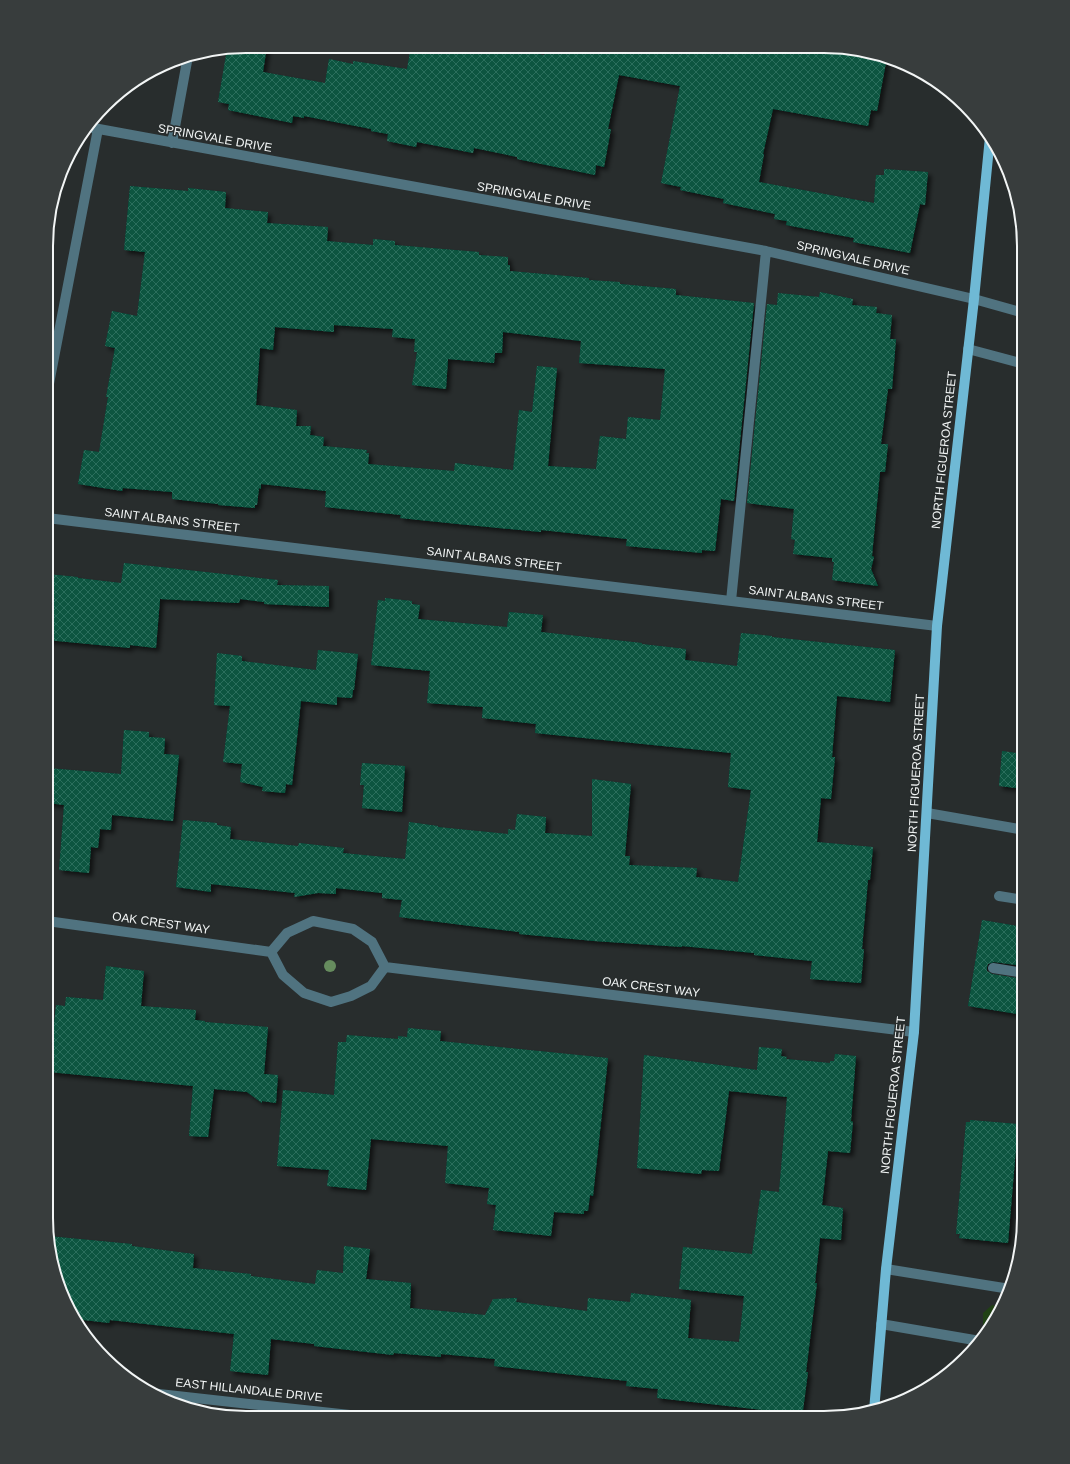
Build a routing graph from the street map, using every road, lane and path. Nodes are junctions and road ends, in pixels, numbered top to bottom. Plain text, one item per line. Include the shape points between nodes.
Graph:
1 (187, 62) edge
2 (93, 128) edge
3 (172, 144) junction
4 (989, 146) edge
5 (766, 251) junction
6 (974, 299) junction
7 (1017, 311) edge
8 (968, 349) junction
9 (53, 359) edge
10 (1017, 362) edge
11 (53, 519) edge
12 (731, 601) junction
13 (937, 626) junction
14 (927, 813) junction
15 (1017, 829) edge
16 (999, 896) dead end
17 (1017, 899) edge
18 (53, 922) edge
19 (271, 952) junction
20 (385, 967) junction
21 (993, 968) dead end
22 (1017, 972) edge
23 (914, 1032) junction
24 (886, 1269) junction
25 (1004, 1288) edge
26 (881, 1324) junction
27 (974, 1340) edge
28 (170, 1395) edge
29 (875, 1404) edge
30 (314, 1411) edge

1 - 3 street
2 - 3 street, SPRINGVALE DRIVE
2 - 9 street
3 - 5 street, SPRINGVALE DRIVE
4 - 6 main road, NORTH FIGUEROA STREET
5 - 6 street, SPRINGVALE DRIVE
5 - 12 street
6 - 7 street, SPRINGVALE DRIVE
6 - 8 main road, NORTH FIGUEROA STREET
8 - 10 street
8 - 13 main road, NORTH FIGUEROA STREET
11 - 12 street, SAINT ALBANS STREET
12 - 13 street, SAINT ALBANS STREET
13 - 14 main road, NORTH FIGUEROA STREET
14 - 15 street
14 - 23 main road, NORTH FIGUEROA STREET
16 - 17 street
18 - 19 street, OAK CREST WAY
19 - 20 street via 287,933 312,921 353,929 372,942
19 - 20 street via 283,975 304,993 332,1002 371,986
20 - 23 street, OAK CREST WAY
21 - 22 street
23 - 24 main road, NORTH FIGUEROA STREET
24 - 25 street
24 - 26 main road, NORTH FIGUEROA STREET
26 - 27 street
26 - 29 main road, NORTH FIGUEROA STREET
28 - 30 street, EAST HILLANDALE DRIVE

